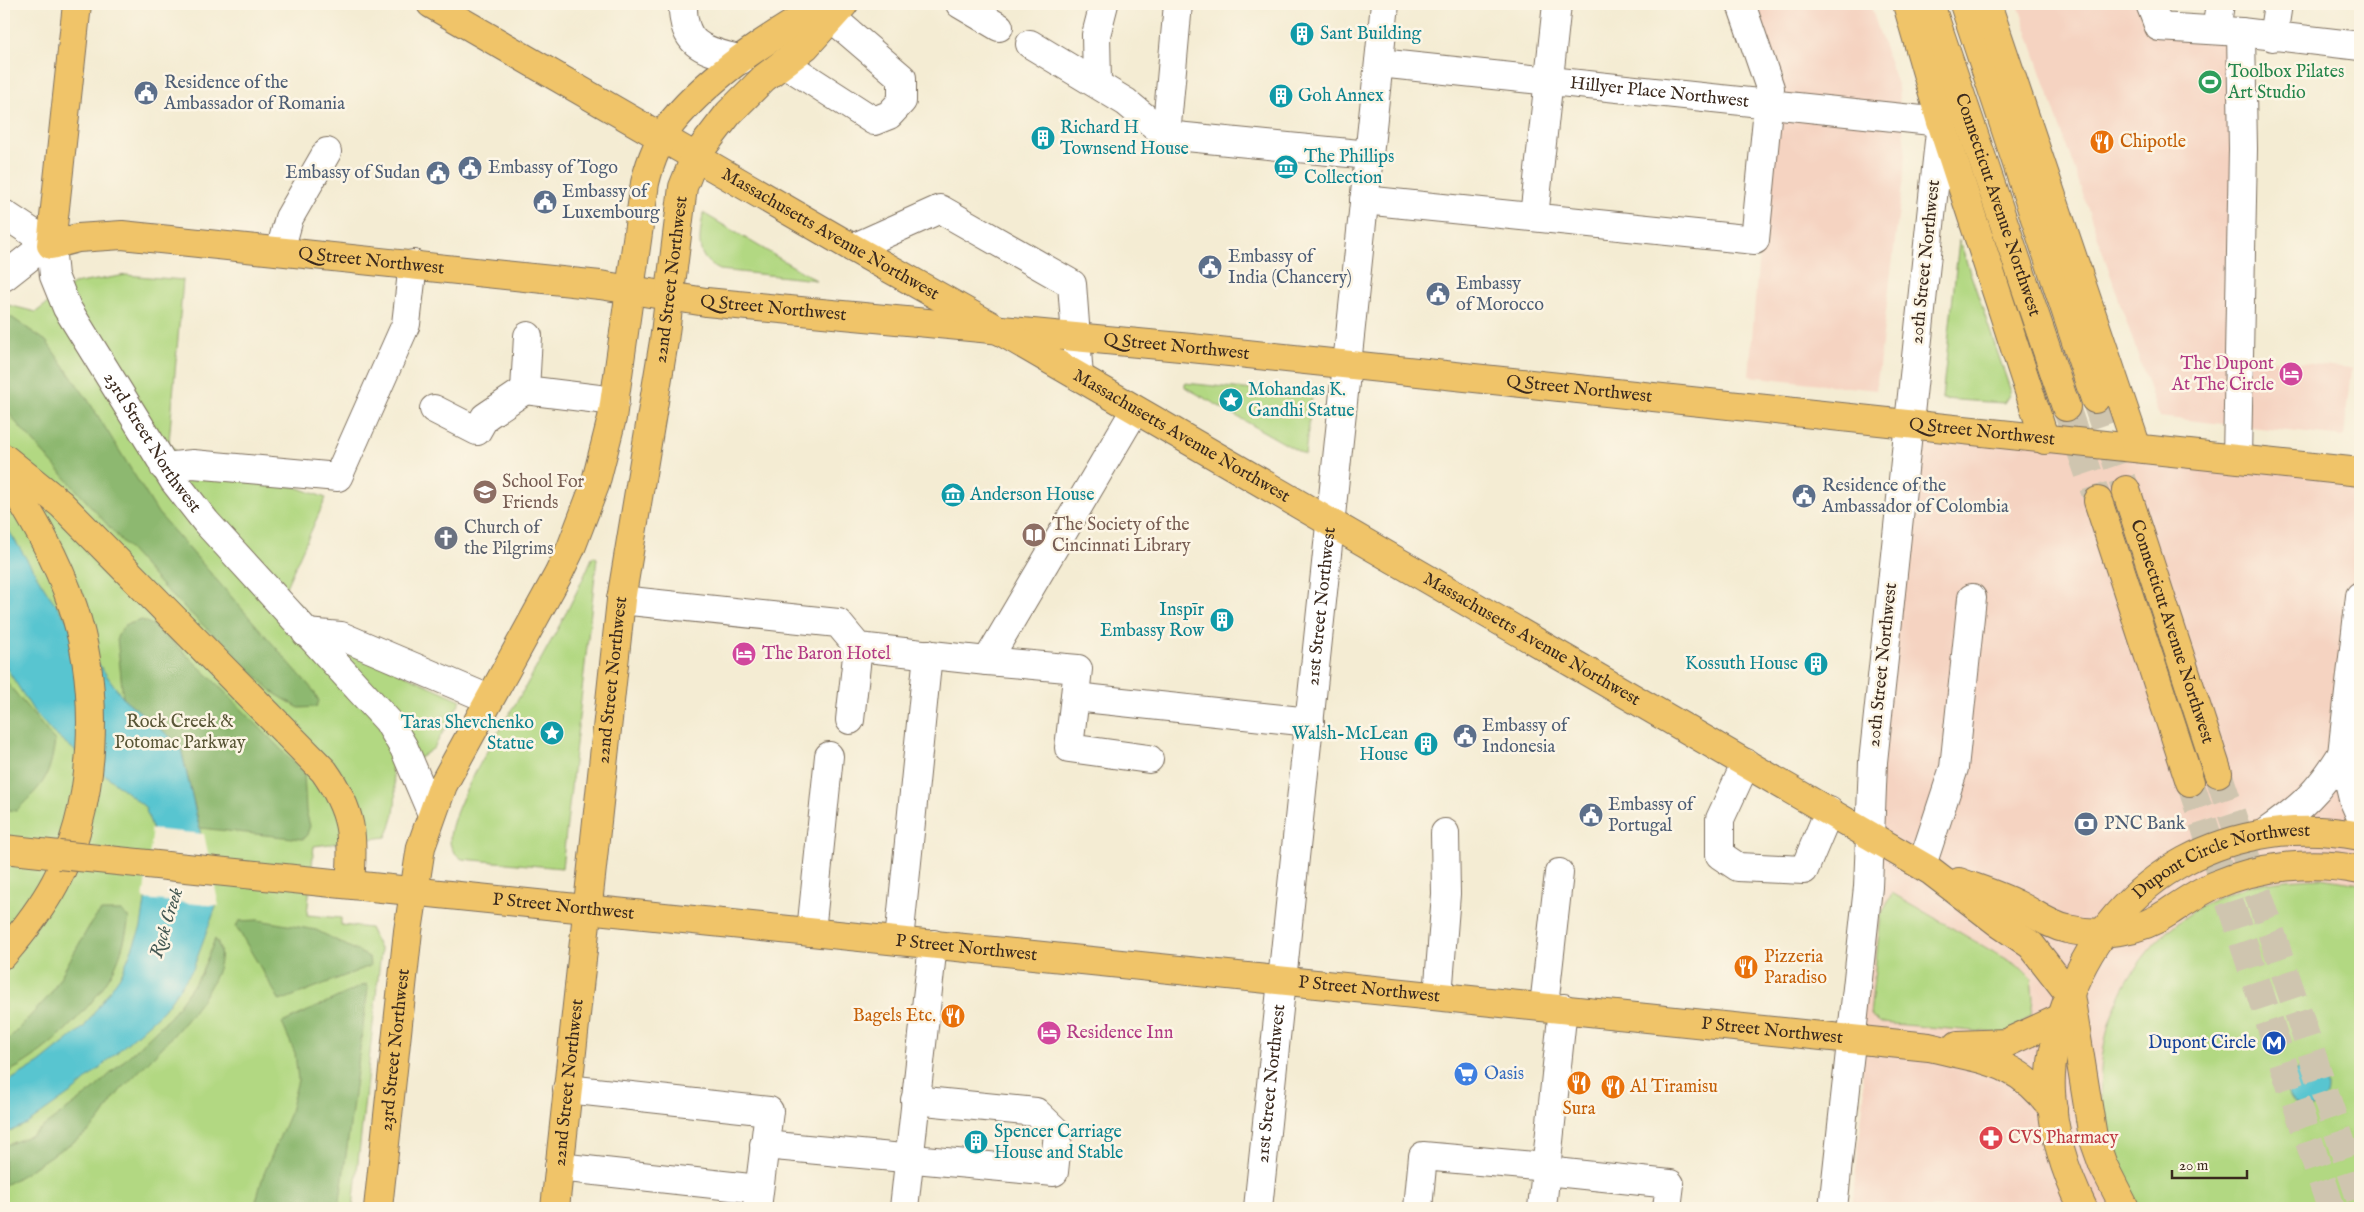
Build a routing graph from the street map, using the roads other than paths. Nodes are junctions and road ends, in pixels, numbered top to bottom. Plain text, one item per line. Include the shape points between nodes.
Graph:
1 (77, 4) edge
2 (431, 4) edge
3 (683, 4) edge
4 (960, 4) edge
5 (1104, 4) edge
6 (1178, 4) edge
7 (1385, 4) edge
8 (1557, 4) edge
9 (1741, 4) edge
10 (1907, 4) edge
11 (1930, 4) edge
12 (1964, 4) edge
13 (1987, 4) edge
14 (2150, 4) edge
15 (2220, 4) edge
16 (2278, 4) edge
17 (834, 8) edge
18 (999, 27) dead end
19 (2228, 31) junction
20 (2273, 37) junction
21 (691, 39) junction
22 (1030, 44) dead end
23 (2360, 46) edge
24 (741, 60) junction
25 (784, 63) junction
26 (1379, 64) junction
27 (1549, 81) junction
28 (1097, 82) junction
29 (709, 85) junction
30 (1768, 103) junction
31 (1941, 122) junction
32 (1166, 135) junction
33 (663, 138) junction
34 (328, 152) dead end
35 (1369, 155) junction
36 (695, 157) junction
37 (1364, 200) junction
38 (4, 214) edge
39 (1534, 218) junction
40 (51, 245) junction
41 (853, 248) junction
42 (280, 251) junction
43 (413, 264) junction
44 (4, 277) edge
45 (630, 289) junction
46 (669, 295) junction
47 (1002, 332) junction
48 (528, 336) dead end
49 (1076, 338) junction
50 (1348, 365) junction
51 (1079, 377) junction
52 (525, 390) junction
53 (2095, 399) tunnel mouth
54 (616, 401) junction
55 (2066, 407) tunnel mouth
56 (434, 409) dead end
57 (1135, 410) junction
58 (1909, 426) junction
59 (2044, 440) junction
60 (2137, 448) junction
61 (4, 458) edge
62 (2237, 458) junction
63 (164, 467) junction
64 (4, 472) edge
65 (2360, 472) edge
66 (598, 475) junction
67 (639, 483) junction
68 (2126, 490) tunnel mouth
69 (2098, 501) tunnel mouth
70 (1331, 524) junction
71 (2360, 596) edge
72 (1972, 598) dead end
73 (621, 600) junction
74 (306, 633) junction
75 (858, 647) junction
76 (928, 654) junction
77 (986, 660) junction
78 (1075, 697) junction
79 (489, 699) junction
80 (850, 720) dead end
81 (1310, 722) junction
82 (2342, 754) junction
83 (829, 756) dead end
84 (1149, 759) dead end
85 (1746, 763) junction
86 (2218, 773) tunnel mouth
87 (2190, 782) tunnel mouth
88 (1829, 812) junction
89 (432, 814) junction
90 (2360, 815) edge
91 (2266, 832) junction
92 (1445, 833) dead end
93 (1870, 834) junction
94 (2360, 836) edge
95 (4, 849) edge
96 (1927, 868) junction
97 (2360, 870) edge
98 (1559, 873) dead end
99 (350, 884) junction
100 (413, 891) junction
101 (586, 909) junction
102 (811, 932) junction
103 (2102, 932) junction
104 (898, 941) junction
105 (933, 944) junction
106 (4, 953) edge
107 (1282, 980) junction
108 (1438, 996) junction
109 (2065, 1006) junction
110 (1553, 1007) junction
111 (1851, 1038) junction
112 (1929, 1046) junction
113 (568, 1089) junction
114 (915, 1100) junction
115 (2052, 1109) junction
116 (764, 1144) junction
117 (909, 1158) junction
118 (559, 1168) junction
119 (1546, 1169) junction
120 (758, 1199) edge
121 (378, 1208) edge
122 (555, 1208) edge
123 (904, 1208) edge
124 (1258, 1208) edge
125 (1418, 1208) edge
126 (1542, 1208) edge
127 (1668, 1208) edge
128 (1833, 1208) edge
129 (2083, 1208) edge
130 (2125, 1208) edge

1 - 40 main road, 23rd Street Northwest
2 - 33 main road, Massachusetts Avenue Northwest
3 - 21 street via 683,21
4 - 18 street
5 - 28 street via 1096,35
6 - 32 street
7 - 26 street, 21st Street Northwest
8 - 27 street
9 - 30 street via 1770,88
10 - 31 main road
11 - 55 main road, Connecticut Avenue Northwest
12 - 53 main road, Connecticut Avenue Northwest
13 - 60 main road
14 - 19 street via 2159,27
15 - 19 street
16 - 20 street
17 - 24 main road via 789,25
17 - 25 main road, 22nd Street Northwest via 806,46
17 - 25 street via 902,78 902,101 889,115 874,121
19 - 20 street
19 - 62 street via 2244,148
20 - 23 street
21 - 24 street via 702,49
21 - 29 street via 693,57
22 - 28 street
24 - 29 main road
25 - 36 main road, 22nd Street Northwest via 729,113
26 - 27 street, Hillyer Place Northwest
26 - 35 street, 21st Street Northwest
27 - 30 street, Hillyer Place Northwest
27 - 39 street
28 - 32 street
29 - 33 main road via 672,122
30 - 31 street, Hillyer Place Northwest
30 - 39 street via 1755,240
31 - 58 street, 20th Street Northwest
31 - 59 main road
32 - 35 street
33 - 36 main road, Massachusetts Avenue Northwest
33 - 45 main road via 644,183
34 - 42 street via 289,218
35 - 37 street, 21st Street Northwest
36 - 41 main road, Massachusetts Avenue Northwest
36 - 46 main road, 22nd Street Northwest via 680,201
37 - 39 street
37 - 50 street, 21st Street Northwest
38 - 40 street
40 - 42 main road, Q Street Northwest via 78,238 122,235
40 - 44 street, Q Street Northwest
40 - 63 street, 23rd Street Northwest via 54,276 67,308
41 - 47 main road, Massachusetts Avenue Northwest
41 - 49 street via 940,209 1072,284
42 - 43 main road, Q Street Northwest
43 - 45 main road, Q Street Northwest
43 - 63 street via 406,324 338,477 193,464
45 - 46 main road, Q Street Northwest
45 - 54 main road
46 - 47 main road, Q Street Northwest via 706,302
46 - 67 main road, 22nd Street Northwest via 658,383
47 - 49 main road, Q Street Northwest
47 - 51 main road, Massachusetts Avenue Northwest
48 - 52 street
49 - 50 main road, Q Street Northwest
49 - 51 street
50 - 58 main road, Q Street Northwest
50 - 70 street, 21st Street Northwest
51 - 57 main road, Massachusetts Avenue Northwest
52 - 54 street
52 - 56 street via 485,417 477,431
54 - 66 main road
57 - 70 main road, Massachusetts Avenue Northwest
57 - 77 street
58 - 59 main road, Q Street Northwest
58 - 93 street, 20th Street Northwest via 1873,762
59 - 60 main road, Q Street Northwest
60 - 62 main road, Q Street Northwest
61 - 99 main road via 61,504 324,771 343,801 351,830
62 - 65 main road, Q Street Northwest
63 - 74 street, 23rd Street Northwest via 187,500
64 - 106 main road via 40,533 73,605 81,632 92,711 85,786 74,835 55,883
66 - 67 main road
66 - 79 main road via 571,548
67 - 73 main road, 22nd Street Northwest
68 - 86 main road, Connecticut Avenue Northwest
69 - 87 main road, Connecticut Avenue Northwest
70 - 81 street, 21st Street Northwest
70 - 85 main road, Massachusetts Avenue Northwest
71 - 82 street
72 - 96 street via 1954,768
73 - 75 street via 838,623
73 - 101 main road, 22nd Street Northwest
74 - 79 street via 341,636
74 - 89 street, 23rd Street Northwest via 398,735
75 - 76 street
75 - 80 street
76 - 77 street
76 - 104 street
77 - 78 street via 1078,669
78 - 81 street
78 - 84 street via 1069,748
79 - 89 main road via 443,785
81 - 107 street, 21st Street Northwest
82 - 90 street
82 - 91 street via 2310,798
83 - 102 street
85 - 88 main road, Massachusetts Avenue Northwest
85 - 88 street via 1720,819 1720,855 1738,867 1804,870
88 - 93 main road, Massachusetts Avenue Northwest
89 - 100 main road via 421,847
91 - 94 main road, Dupont Circle Northwest via 2310,830
91 - 103 main road, Dupont Circle Northwest via 2178,863 2131,900
92 - 108 street via 1446,894
93 - 96 main road, Massachusetts Avenue Northwest
93 - 111 street, 20th Street Northwest via 1868,888
95 - 99 main road, P Street Northwest, bridge
96 - 103 main road, Massachusetts Avenue Northwest via 2016,904 2046,922 2067,929
96 - 109 main road, Massachusetts Avenue Northwest via 2031,945
97 - 103 main road, Dupont Circle Northwest via 2299,865 2265,870 2211,887 2140,928
98 - 110 street
99 - 100 main road, P Street Northwest
100 - 101 main road, P Street Northwest
100 - 121 main road, 23rd Street Northwest
101 - 102 main road, P Street Northwest
101 - 113 main road, 22nd Street Northwest
102 - 104 main road, P Street Northwest
103 - 109 main road, Dupont Circle Northwest via 2079,971
104 - 105 main road, P Street Northwest
105 - 107 main road, P Street Northwest
105 - 114 street
107 - 108 main road, P Street Northwest
107 - 124 street, 21st Street Northwest
108 - 110 main road, P Street Northwest
109 - 112 main road, P Street Northwest via 2006,1043
109 - 115 main road, Dupont Circle Northwest via 2052,1069
109 - 130 main road, Dupont Circle Northwest via 2093,1137 2102,1165
110 - 111 main road, P Street Northwest
110 - 119 street
111 - 112 main road, P Street Northwest
111 - 128 street, 20th Street Northwest
112 - 115 main road, P Street Northwest via 2006,1066 2030,1081
113 - 116 street via 770,1102
113 - 118 main road, 22nd Street Northwest
114 - 117 street
114 - 117 street via 1036,1112 1058,1133 1054,1172
115 - 129 main road, Dupont Circle Northwest via 2061,1153
116 - 117 street
116 - 120 street
117 - 123 street
118 - 120 street
118 - 122 main road, 22nd Street Northwest
119 - 125 street via 1423,1156
119 - 126 street
119 - 127 street via 1670,1184

